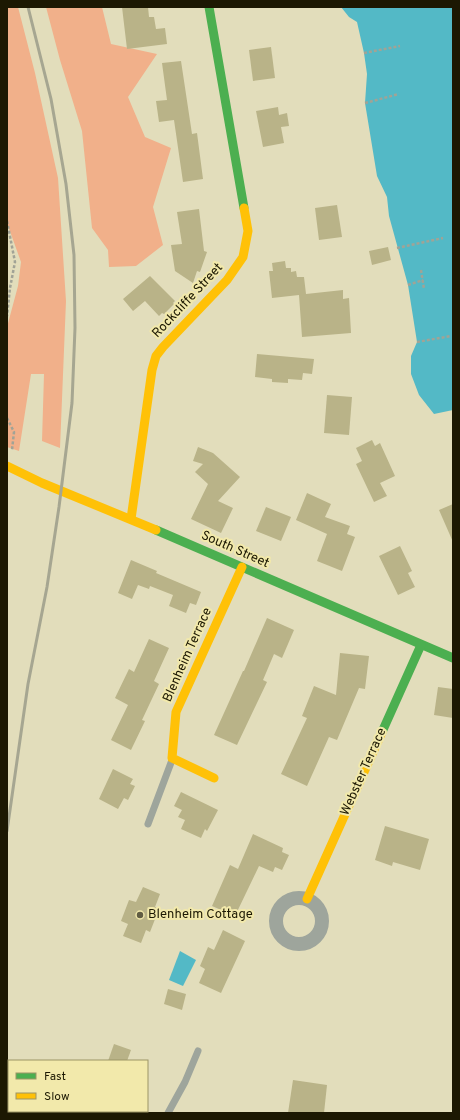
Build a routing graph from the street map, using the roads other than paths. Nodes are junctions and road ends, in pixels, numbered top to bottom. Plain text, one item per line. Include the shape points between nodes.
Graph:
1 (209, 7) edge
2 (7, 466) edge
3 (131, 518) junction
4 (242, 567) junction
5 (421, 644) junction
6 (453, 658) edge
7 (172, 758) junction
8 (214, 778) dead end
9 (148, 824) dead end
10 (307, 899) dead end
11 (198, 1051) dead end
12 (168, 1113) edge

1 - 3 street, Rockcliffe Street via 248,231 243,257 227,280 156,356
2 - 3 street, South Street via 42,483
3 - 4 street, South Street
4 - 5 street, South Street
4 - 7 street, Blenheim Terrace via 176,712
5 - 6 street, South Street
5 - 10 street, Webster Terrace
7 - 8 street
7 - 9 lane, Blenheim Terrace
11 - 12 lane

